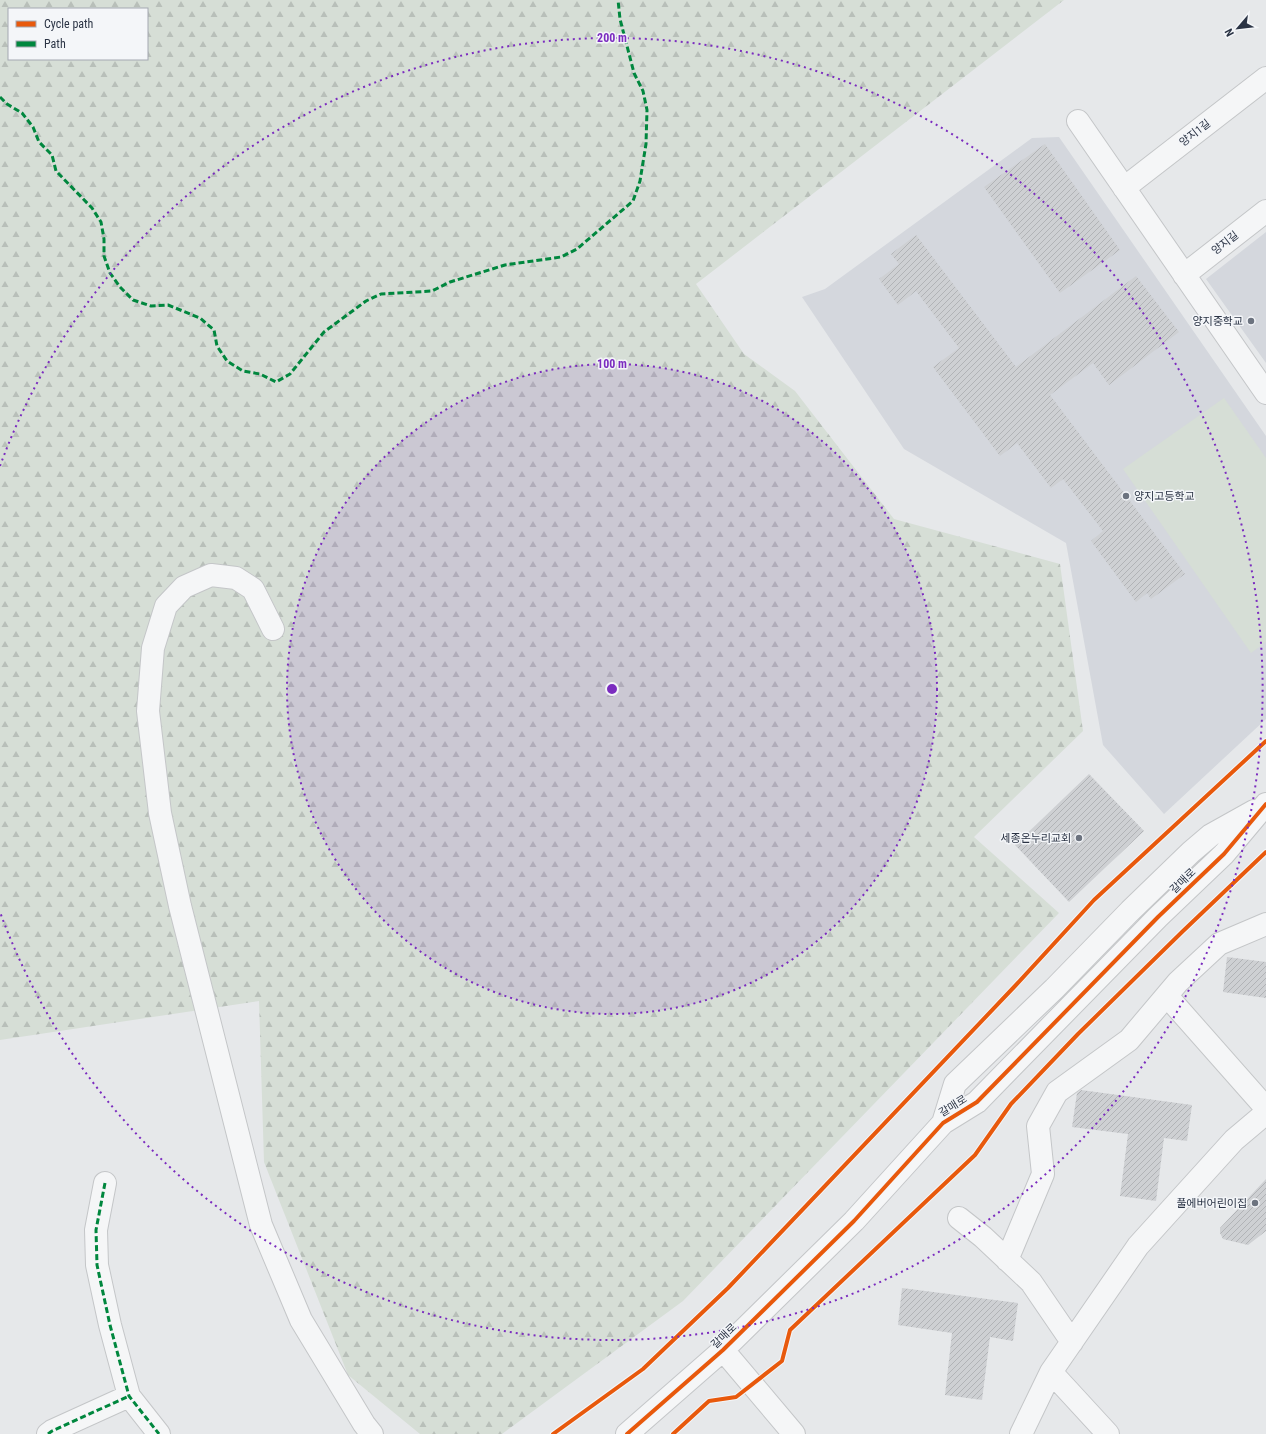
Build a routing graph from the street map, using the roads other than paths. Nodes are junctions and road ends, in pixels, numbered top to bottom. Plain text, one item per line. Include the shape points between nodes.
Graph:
1 (1266, 78) edge
2 (1078, 121) dead end
3 (1124, 188) junction
4 (1266, 211) edge
5 (1184, 275) junction
6 (1266, 393) edge
7 (273, 629) dead end
8 (1265, 805) edge
9 (1266, 924) edge
10 (1167, 996) junction
11 (1266, 1108) edge
12 (1266, 1113) edge
13 (105, 1183) dead end
14 (959, 1218) dead end
15 (1007, 1260) junction
16 (1072, 1342) junction
17 (723, 1350) junction
18 (1051, 1372) junction
19 (129, 1396) junction
20 (48, 1434) edge
21 (159, 1434) edge
22 (372, 1434) edge
23 (627, 1434) edge
24 (794, 1434) edge
25 (1021, 1434) edge
26 (1108, 1434) edge

1 - 3 street, 양지1길
2 - 3 street
3 - 5 street
4 - 5 street, 양지길
5 - 6 street
7 - 22 street via 253,589 236,578 211,575 184,587 166,606 153,648 148,711 160,814 180,906 261,1225 301,1320
8 - 17 street, 갈매로 via 1211,835 1191,852 955,1084 942,1123 854,1221
9 - 10 street via 1219,944 1178,982
10 - 11 street
10 - 15 street via 1129,1040 1057,1092 1038,1126 1043,1174
12 - 16 street via 1234,1140 1138,1246
13 - 19 street via 96,1230 97,1265
14 - 15 street
15 - 16 street via 1031,1282
16 - 18 street
17 - 23 street, 갈매로
17 - 24 street
18 - 25 street
18 - 26 street
19 - 20 street
19 - 21 street

